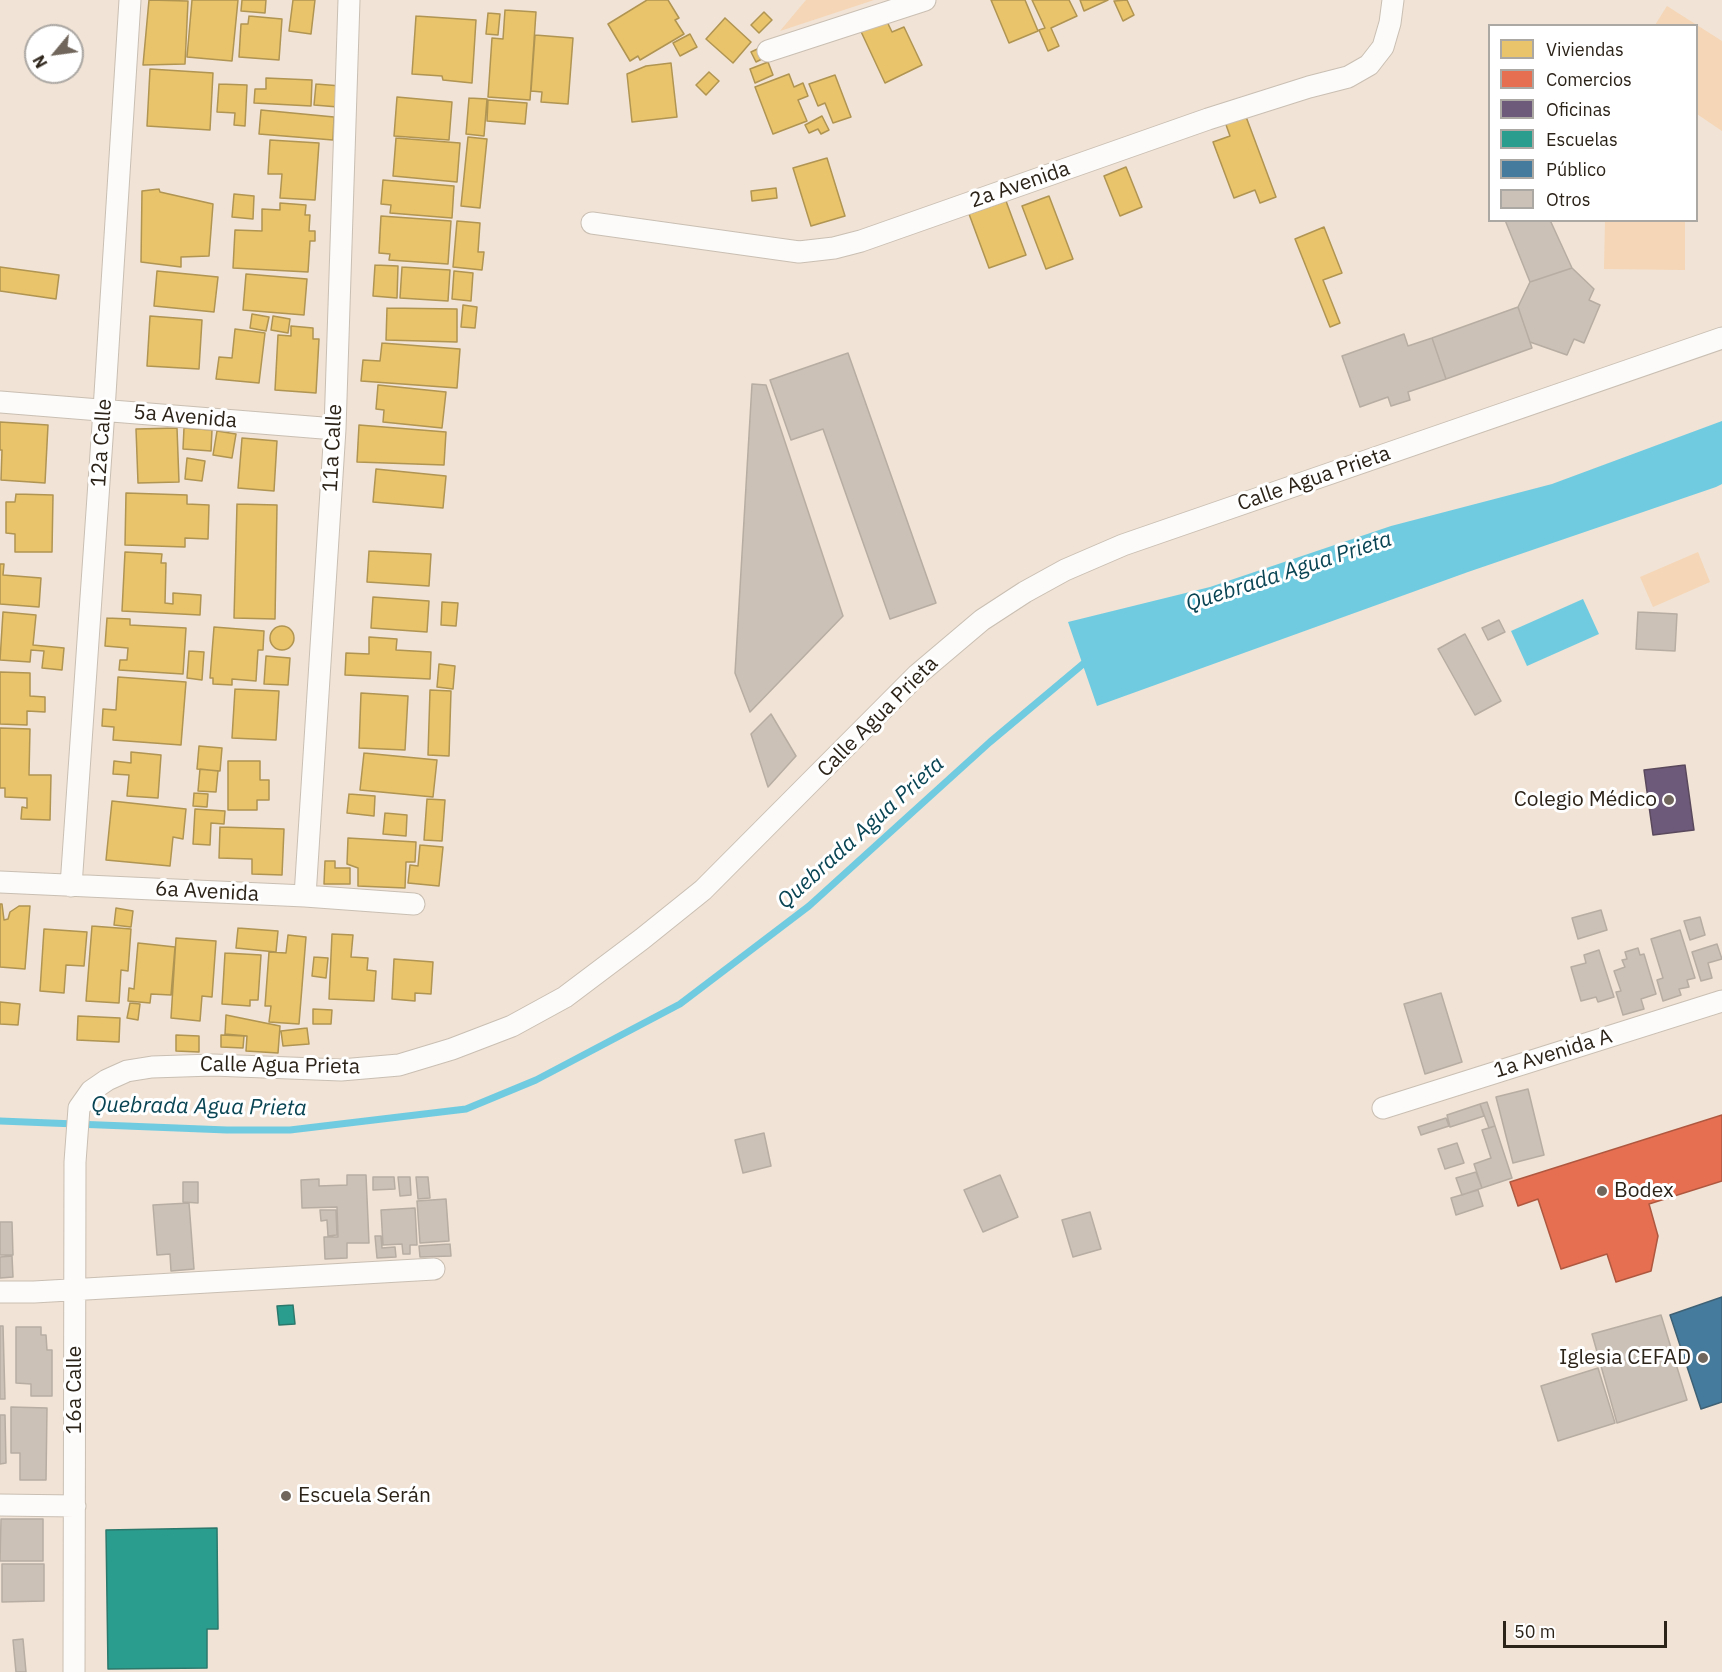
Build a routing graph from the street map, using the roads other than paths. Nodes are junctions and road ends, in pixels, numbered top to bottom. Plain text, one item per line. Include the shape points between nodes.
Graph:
1 (130, 0) edge
2 (350, 0) edge
3 (925, 0) edge
4 (1393, 0) edge
5 (768, 51) dead end
6 (592, 223) dead end
7 (1721, 339) edge
8 (0, 402) edge
9 (105, 410) junction
10 (335, 429) junction
11 (0, 882) edge
12 (71, 886) junction
13 (305, 896) junction
14 (414, 904) dead end
15 (1722, 1001) edge
16 (79, 1108) joint
17 (1383, 1108) dead end
18 (434, 1269) dead end
19 (74, 1290) junction
20 (0, 1292) edge
21 (0, 1505) edge
22 (75, 1506) junction
23 (74, 1672) edge

1 - 9 street, 12a Calle
2 - 10 street, 11a Calle
3 - 5 street
4 - 6 street, 2a Avenida via 1383,47 1369,65 1348,76 1208,119 861,241 800,252
7 - 16 street, Calle Agua Prieta via 1123,544 1025,591 982,620 917,675 703,890 565,998 512,1026 399,1065 341,1070 183,1065 127,1071 91,1091
8 - 9 street, 5a Avenida
9 - 10 street, 5a Avenida
9 - 12 street, 12a Calle
10 - 13 street, 11a Calle
11 - 12 street, 6a Avenida
12 - 13 street, 6a Avenida
13 - 14 street, 6a Avenida
15 - 17 street, 1a Avenida A
16 - 19 street, 16a Calle
18 - 19 street
19 - 20 street
19 - 22 street, 16a Calle
21 - 22 street
22 - 23 street, 16a Calle

